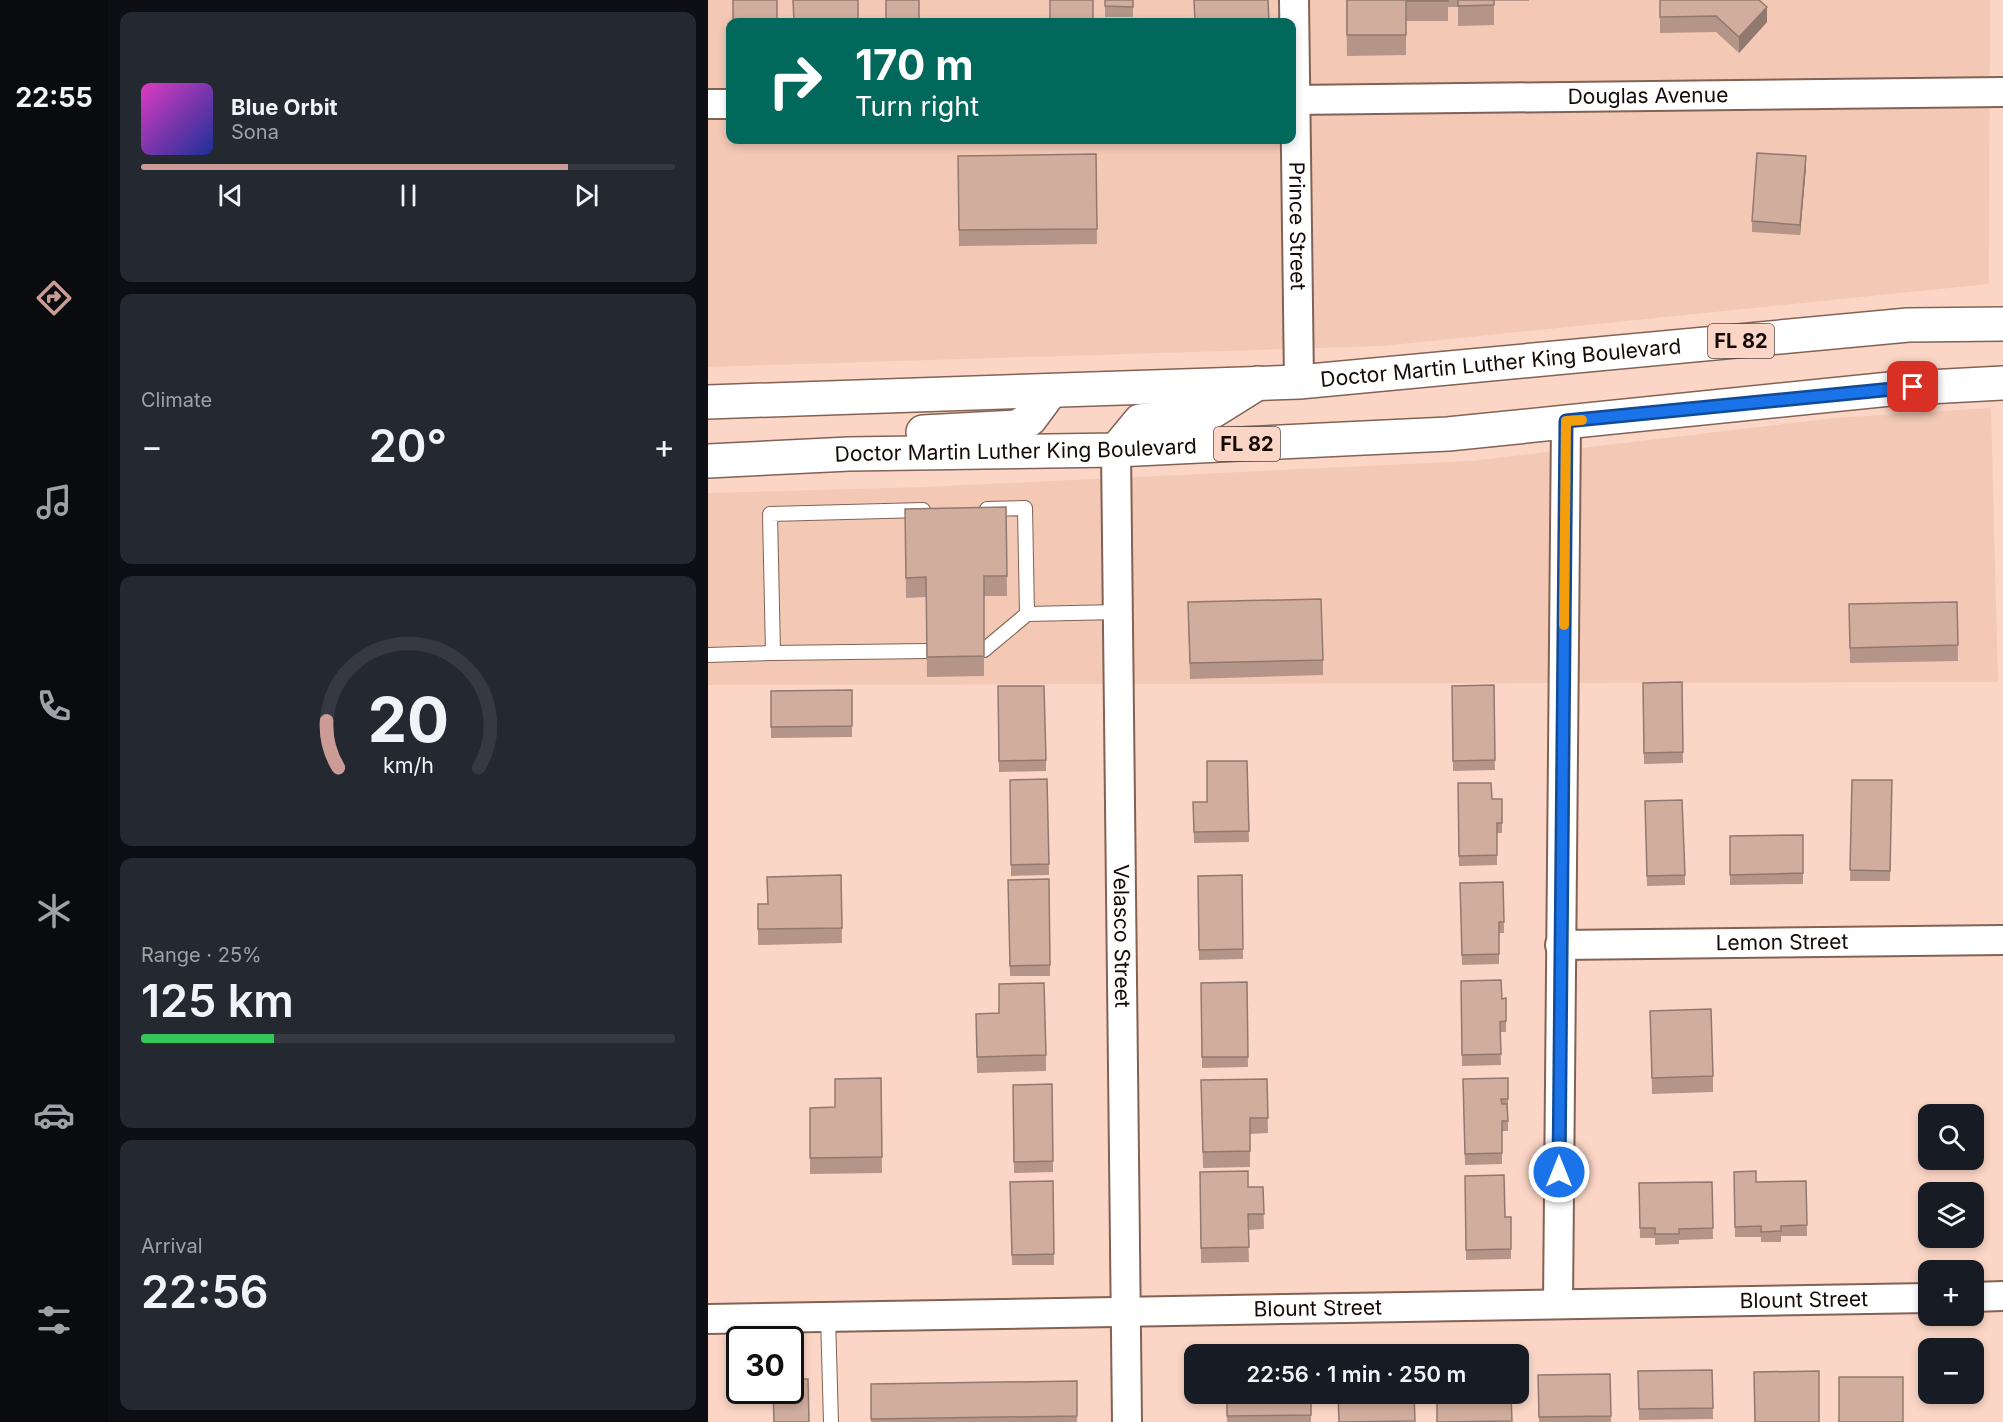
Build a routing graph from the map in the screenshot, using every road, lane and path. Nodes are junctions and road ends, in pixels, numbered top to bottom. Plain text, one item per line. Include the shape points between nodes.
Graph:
1 (1294, 0) edge
2 (1294, 18) edge
3 (2003, 92) edge
4 (1296, 100) edge
5 (708, 104) edge
6 (726, 104) edge
7 (1294, 144) edge
8 (2003, 324) edge
9 (1260, 382) junction
10 (1299, 382) junction
11 (2003, 383) edge
12 (1050, 392) junction
13 (708, 402) edge
14 (1566, 421) junction
15 (1116, 450) junction
16 (849, 454) junction
17 (708, 461) edge
18 (967, 509) edge
19 (932, 510) edge
20 (1118, 612) junction
21 (1027, 614) junction
22 (984, 650) edge
23 (927, 651) edge
24 (773, 653) junction
25 (708, 655) edge
26 (2003, 940) edge
27 (1560, 945) junction
28 (2003, 1296) edge
29 (1984, 1297) edge
30 (1918, 1298) edge
31 (1558, 1304) junction
32 (1126, 1311) junction
33 (828, 1317) junction
34 (708, 1319) edge
35 (831, 1422) edge
36 (1127, 1422) edge

1 - 2 street, Prince Street
3 - 4 street, Douglas Avenue
5 - 6 street
7 - 10 street, Prince Street
8 - 10 main road, Doctor Martin Luther King Boulevard / FL 82 via 1908,325
9 - 10 main road, Doctor Martin Luther King Boulevard / FL 82
9 - 12 main road, Doctor Martin Luther King Boulevard / FL 82
9 - 15 main road via 1210,413 1140,421
11 - 14 main road, Doctor Martin Luther King Boulevard / FL 82 via 1890,389
12 - 13 main road, Doctor Martin Luther King Boulevard / FL 82
12 - 16 main road via 1030,419 1017,427 876,434
14 - 15 main road, Doctor Martin Luther King Boulevard / FL 82 via 1448,434
14 - 27 street
15 - 16 main road, Doctor Martin Luther King Boulevard / FL 82
15 - 20 street, Velasco Street
16 - 17 main road, Doctor Martin Luther King Boulevard / FL 82
18 - 21 lane via 1025,508
19 - 24 lane via 770,514
20 - 21 lane
20 - 32 street, Velasco Street
21 - 22 lane
23 - 24 lane
24 - 25 lane
26 - 27 street, Lemon Street
27 - 31 street
28 - 29 street
30 - 31 street, Blount Street
31 - 32 street, Blount Street
32 - 33 street, Blount Street
32 - 36 street, Velasco Street
33 - 34 street, Blount Street
33 - 35 lane

